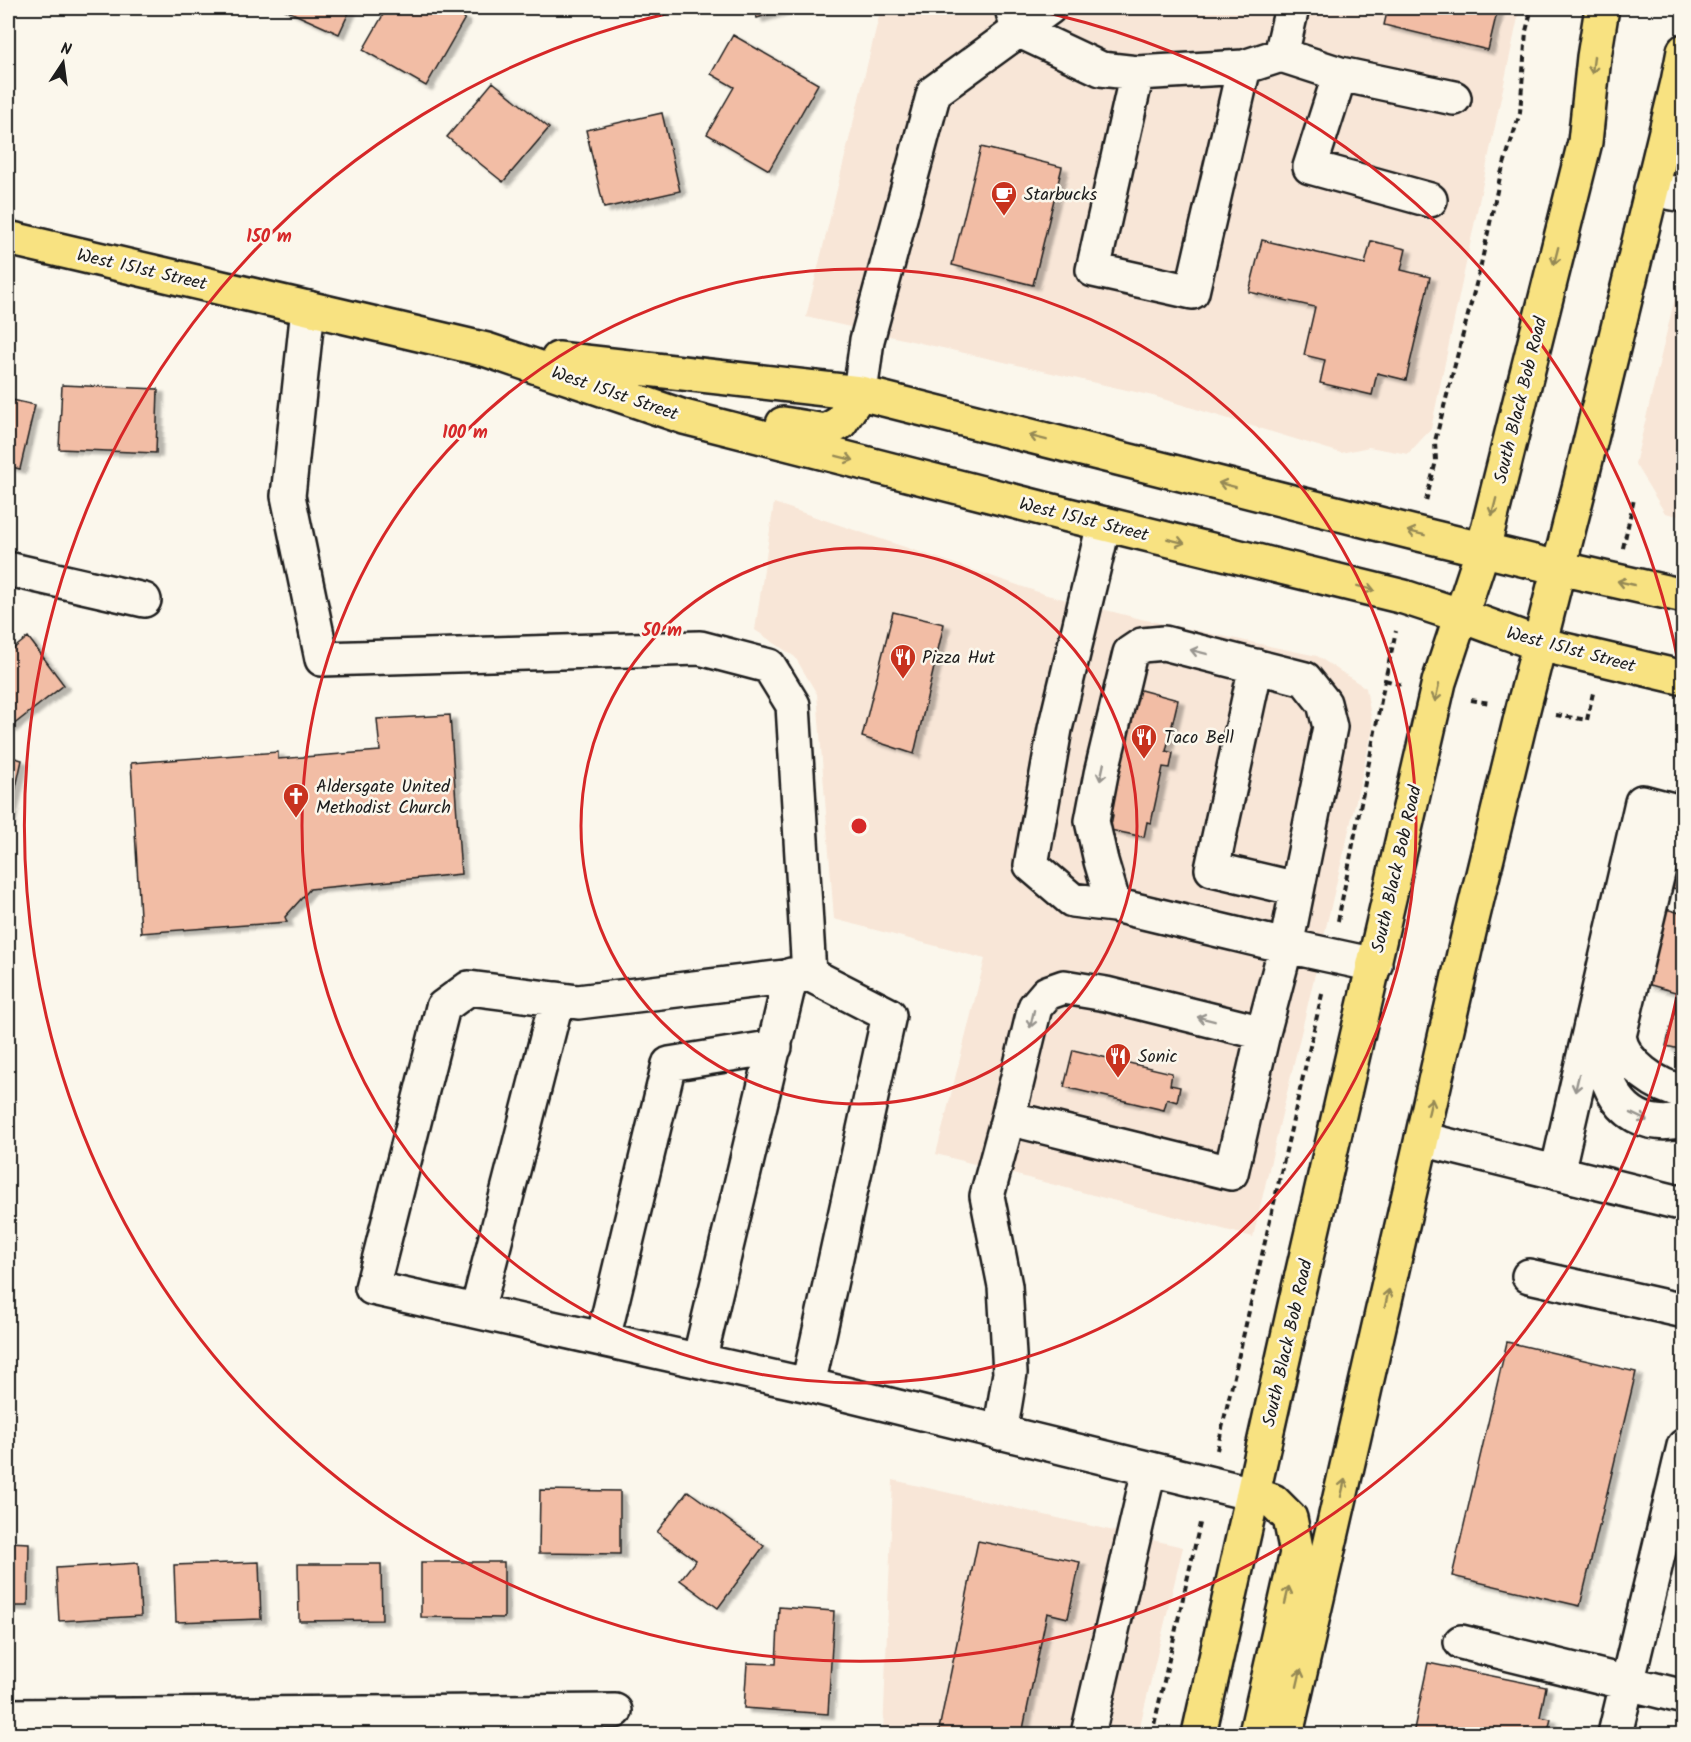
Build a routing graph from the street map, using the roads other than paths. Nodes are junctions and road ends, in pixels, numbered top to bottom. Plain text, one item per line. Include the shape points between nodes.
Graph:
1 (1049, 8) edge
2 (1292, 8) edge
3 (1602, 8) edge
4 (1015, 19) edge
5 (1683, 51) edge
6 (1281, 55) junction
7 (1244, 67) junction
8 (1137, 73) junction
9 (1340, 75) junction
10 (1454, 98) dead end
11 (1651, 189) junction
12 (1683, 195) edge
13 (1430, 200) dead end
14 (8, 238) edge
15 (308, 308) junction
16 (487, 350) junction
17 (860, 393) junction
18 (633, 399) junction
19 (1104, 524) junction
20 (1483, 549) junction
21 (1559, 568) junction
22 (8, 569) edge
23 (1683, 596) edge
24 (144, 600) dead end
25 (1462, 616) junction
26 (1539, 644) junction
27 (1256, 666) junction
28 (1683, 678) edge
29 (1670, 810) edge
30 (1297, 889) junction
31 (1113, 905) junction
32 (1286, 945) junction
33 (1374, 965) junction
34 (800, 974) junction
35 (557, 999) junction
36 (1263, 1033) junction
37 (775, 1047) junction
38 (1683, 1092) edge
39 (1008, 1118) junction
40 (1683, 1120) edge
41 (1422, 1139) junction
42 (1557, 1173) junction
43 (1683, 1204) edge
44 (1529, 1276) dead end
45 (477, 1311) junction
46 (1683, 1311) edge
47 (603, 1338) junction
48 (699, 1361) junction
49 (808, 1385) junction
50 (1000, 1433) junction
51 (1683, 1446) edge
52 (1149, 1470) junction
53 (1253, 1494) junction
54 (1461, 1642) dead end
55 (1627, 1683) junction
56 (1683, 1697) edge
57 (615, 1711) dead end
58 (8, 1716) edge
59 (1088, 1734) edge
60 (1199, 1734) edge
61 (1258, 1734) edge
62 (1286, 1734) edge
63 (1615, 1734) edge

1 - 4 street
2 - 6 street
3 -> 20 main road, South Black Bob Road via 1585,142
4 - 8 street via 1101,69
4 - 17 street via 934,92 867,340
5 - 11 main road
6 - 7 street
6 - 9 street
7 - 8 street
7 - 8 street via 1192,292 1094,270
9 - 10 street
9 - 13 street via 1310,167
11 - 12 street
11 - 21 main road
14 - 15 main road, West 151st Street
15 - 16 main road, West 151st Street
15 - 34 street via 288,496 322,659 700,648 770,666 793,705
16 - 17 main road, West 151st Street
16 - 18 main road, West 151st Street
17 - 18 main road via 840,423 825,431
20 -> 17 main road, West 151st Street
18 -> 19 main road, West 151st Street via 684,417
19 -> 25 main road, West 151st Street via 1404,597
19 - 31 street via 1055,729 1031,865 1072,900
20 - 21 main road, West 151st Street
20 - 25 main road, South Black Bob Road
23 -> 21 main road, West 151st Street
21 - 26 main road
22 - 24 street
25 - 26 main road, West 151st Street
25 -> 33 main road, South Black Bob Road via 1439,682
26 - 28 main road, West 151st Street
41 -> 26 main road
27 - 30 street via 1305,679 1324,703 1330,727
27 - 30 street via 1212,869
27 -> 31 street via 1164,643 1142,645 1130,653 1092,821
29 - 38 street via 1619,1036 1628,1057 1644,1072
29 -> 40 street via 1602,1022 1601,1055 1612,1089 1626,1110 1656,1123
29 -> 42 street via 1642,802
30 - 32 street
31 - 32 street
32 - 33 street
32 - 36 street
33 - 53 main road, South Black Bob Road
34 - 35 street via 578,1002
34 - 37 street
34 - 49 street via 889,1015
35 - 45 street
35 - 45 street via 469,988 443,1006 372,1288
36 -> 39 street via 1064,987 1047,993 1035,1007
36 - 39 street via 1231,1173
37 - 47 street via 669,1064
37 - 48 street
39 - 50 street via 987,1196 1005,1286 1009,1351 1010,1373
41 - 42 street
62 -> 41 main road
42 - 43 street
44 - 46 street
45 - 47 street
47 - 48 street
48 - 49 street
49 - 50 street
50 - 52 street
51 - 55 street
52 - 53 street
52 - 59 street
53 - 60 main road, South Black Bob Road
61 -> 53 main road via 1297,1553 1290,1518 1273,1501
54 - 55 street
55 - 56 street
55 - 63 street
57 - 58 street

